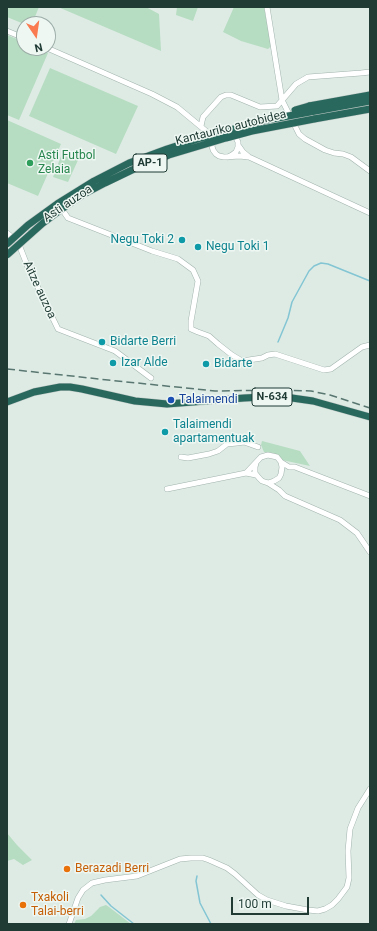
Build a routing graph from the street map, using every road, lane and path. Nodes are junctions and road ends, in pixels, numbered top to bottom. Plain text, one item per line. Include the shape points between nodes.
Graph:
1 (267, 7) edge
2 (56, 52) edge
3 (370, 72) edge
4 (370, 95) edge
5 (282, 100) junction
6 (370, 102) edge
7 (309, 109) junction
8 (370, 110) edge
9 (344, 113) junction
10 (370, 113) edge
11 (201, 126) junction
12 (206, 131) junction
13 (214, 139) junction
14 (202, 143) junction
15 (238, 145) junction
16 (213, 150) junction
17 (228, 157) junction
18 (249, 157) junction
19 (370, 171) edge
20 (60, 207) junction
21 (370, 212) edge
22 (7, 233) edge
23 (18, 241) junction
24 (7, 244) edge
25 (7, 255) edge
26 (370, 345) edge
27 (151, 378) dead end
28 (7, 402) edge
29 (370, 417) edge
30 (258, 447) dead end
31 (181, 457) dead end
32 (281, 462) junction
33 (256, 463) junction
34 (289, 467) junction
35 (282, 472) junction
36 (246, 473) junction
37 (256, 475) junction
38 (279, 478) junction
39 (268, 483) junction
40 (167, 489) dead end
41 (279, 490) junction
42 (370, 496) edge
43 (370, 552) edge
44 (370, 789) edge
45 (69, 924) edge

1 - 5 street
2 - 11 street via 152,94 177,107
3 - 5 street via 308,77 296,84
4 - 7 highway
5 - 11 street via 277,106 260,107 226,94 203,117
5 - 19 street via 299,134 305,140 325,150 351,157
6 - 7 highway
7 - 24 highway, Kantauriko autobidea / AP-1, bridge via 278,114 267,120 201,138 129,164 94,181 57,204
8 - 9 highway, Kantauriko autobidea / AP-1
9 - 10 highway
9 - 25 highway, Kantauriko autobidea / AP-1, bridge via 252,131 169,155 132,170 63,208
11 - 12 street
12 - 13 street
12 - 14 street
13 - 14 street
13 - 15 street via 218,134 228,132 236,138
13 - 16 street
14 - 16 street
14 - 20 street, Asti auzoa via 130,168 88,189
15 - 17 street via 236,152
15 - 18 street
16 - 17 street via 220,156
17 - 18 street
18 - 21 street
20 - 23 street, Asti auzoa
20 - 26 street via 68,218 178,259 193,270 198,281 191,329 209,336 242,361 275,354 324,370 331,369 362,347
22 - 23 street
23 - 27 street, Aitze auzoa via 58,330 115,351
28 - 29 highway, N-634 via 34,392 70,387 135,401 167,404 264,397 295,398
30 - 31 street via 237,442 227,444 209,454
32 - 33 street via 277,457 268,455 261,457
32 - 34 street
32 - 35 street
33 - 36 street
33 - 37 street
34 - 35 street
34 - 42 street via 295,467
35 - 38 street
36 - 37 street
36 - 40 street
37 - 39 street
38 - 39 street
38 - 41 street
39 - 41 street
41 - 43 street via 285,496 340,520 356,533
44 - 45 street via 358,808 350,830 347,887 332,905 318,911 267,900 221,865 203,858 191,858 180,859 137,876 92,884 83,890 78,898

